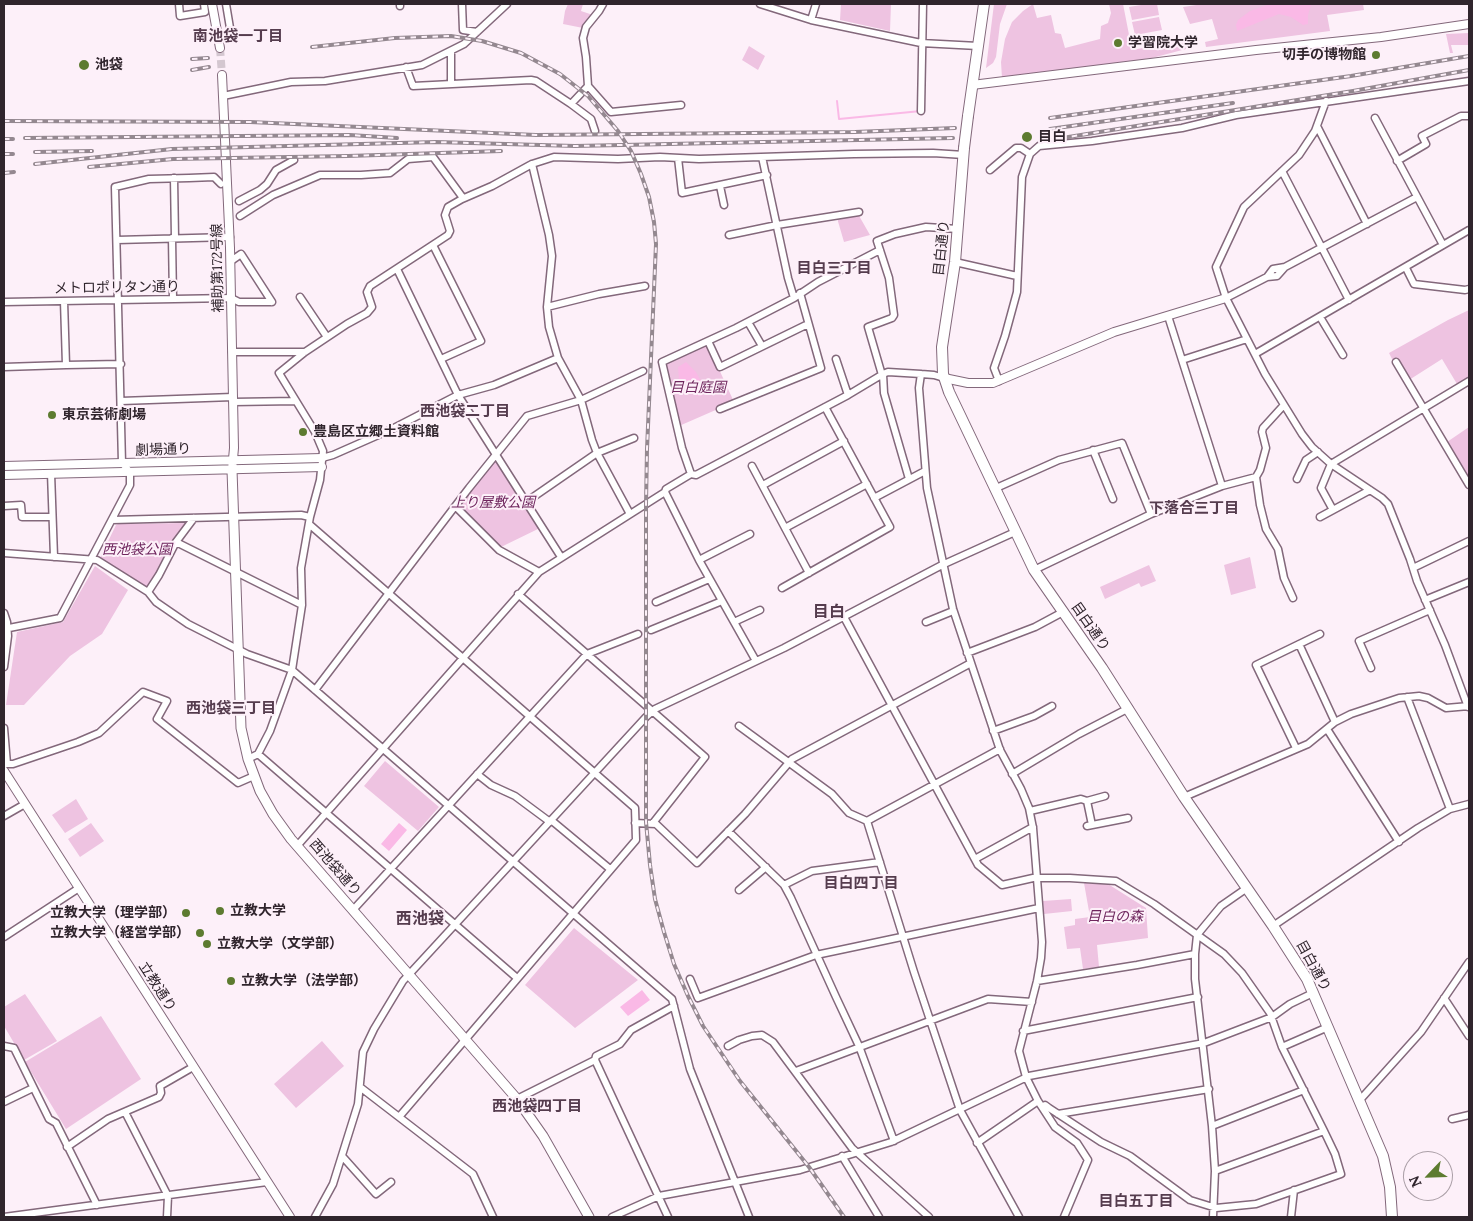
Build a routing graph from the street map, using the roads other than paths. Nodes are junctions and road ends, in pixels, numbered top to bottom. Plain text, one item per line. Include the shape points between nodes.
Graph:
1 (178, 4) edge
2 (204, 4) edge
3 (212, 4) edge
4 (226, 4) edge
5 (462, 4) edge
6 (506, 4) edge
7 (603, 4) edge
8 (760, 4) edge
9 (816, 4) edge
10 (923, 4) edge
11 (984, 4) edge
12 (811, 20) junction
13 (1469, 24) edge
14 (477, 32) junction
15 (231, 34) dead end
16 (921, 43) junction
17 (978, 46) junction
18 (220, 48) tunnel mouth
19 (451, 52) junction
20 (406, 67) junction
21 (222, 75) tunnel mouth
22 (1469, 81) edge
23 (451, 84) junction
24 (972, 85) junction
25 (588, 86) junction
26 (223, 96) junction
27 (1326, 102) junction
28 (571, 104) junction
29 (681, 105) dead end
30 (920, 111) dead end
31 (1469, 116) edge
32 (1375, 118) dead end
33 (1317, 126) junction
34 (595, 131) dead end
35 (964, 152) junction
36 (1030, 154) junction
37 (762, 157) junction
38 (678, 158) junction
39 (294, 160) dead end
40 (1397, 161) junction
41 (532, 164) junction
42 (990, 170) dead end
43 (1282, 171) junction
44 (767, 175) junction
45 (174, 178) junction
46 (221, 184) dead end
47 (720, 186) junction
48 (1417, 197) junction
49 (463, 198) junction
50 (239, 201) dead end
51 (724, 205) dead end
52 (859, 212) dead end
53 (240, 216) dead end
54 (1367, 224) junction
55 (777, 225) junction
56 (958, 229) junction
57 (1469, 230) edge
58 (729, 235) dead end
59 (173, 238) junction
60 (230, 238) junction
61 (116, 240) junction
62 (433, 245) junction
63 (1443, 245) junction
64 (1322, 248) junction
65 (880, 250) junction
66 (231, 261) junction
67 (955, 262) junction
68 (396, 268) junction
69 (1406, 268) junction
70 (1018, 276) junction
71 (645, 286) dead end
72 (1469, 289) edge
73 (800, 294) junction
74 (300, 297) dead end
75 (231, 298) junction
76 (794, 298) junction
77 (1226, 298) junction
78 (118, 299) junction
79 (173, 299) junction
80 (1350, 300) junction
81 (64, 301) junction
82 (4, 302) edge
83 (547, 307) junction
84 (1168, 316) junction
85 (1320, 316) junction
86 (748, 322) junction
87 (808, 324) junction
88 (327, 337) junction
89 (1247, 339) junction
90 (708, 341) junction
91 (762, 346) junction
92 (232, 352) junction
93 (305, 352) junction
94 (1255, 354) junction
95 (1343, 355) dead end
96 (558, 358) junction
97 (441, 359) junction
98 (836, 359) dead end
99 (1182, 360) junction
100 (1396, 362) dead end
101 (121, 364) junction
102 (66, 365) junction
103 (4, 367) edge
104 (643, 371) dead end
105 (882, 374) junction
106 (921, 374) junction
107 (944, 378) junction
108 (999, 381) junction
109 (1469, 381) edge
110 (458, 395) junction
111 (848, 395) junction
112 (121, 400) junction
113 (233, 400) junction
114 (581, 400) junction
115 (296, 401) junction
116 (1283, 406) junction
117 (825, 407) junction
118 (720, 409) dead end
119 (1425, 409) junction
120 (634, 438) dead end
121 (844, 441) junction
122 (1093, 450) junction
123 (1318, 452) junction
124 (597, 453) junction
125 (496, 454) junction
126 (322, 458) junction
127 (233, 460) junction
128 (122, 463) junction
129 (1331, 464) junction
130 (4, 466) edge
131 (752, 466) dead end
132 (322, 467) junction
133 (232, 470) junction
134 (925, 471) junction
135 (130, 472) junction
136 (51, 473) junction
137 (4, 474) edge
138 (691, 474) junction
139 (1256, 477) junction
140 (909, 479) junction
141 (1298, 479) dead end
142 (867, 484) junction
143 (763, 485) junction
144 (1469, 485) edge
145 (1222, 486) junction
146 (994, 489) junction
147 (1370, 490) junction
148 (665, 492) junction
149 (874, 498) junction
150 (1113, 499) dead end
151 (526, 502) junction
152 (4, 506) edge
153 (456, 507) junction
154 (1333, 510) junction
155 (630, 514) junction
156 (1151, 514) junction
157 (52, 517) junction
158 (235, 517) junction
159 (1320, 517) dead end
160 (194, 518) junction
161 (112, 520) junction
162 (310, 520) junction
163 (785, 528) junction
164 (1015, 532) junction
165 (750, 534) dead end
166 (1469, 541) edge
167 (176, 542) junction
168 (4, 554) edge
169 (54, 557) junction
170 (561, 557) junction
171 (92, 559) junction
172 (699, 560) junction
173 (942, 564) junction
174 (1413, 568) junction
175 (1034, 570) junction
176 (236, 572) junction
177 (539, 572) junction
178 (809, 573) junction
179 (709, 579) junction
180 (1469, 582) edge
181 (782, 588) dead end
182 (148, 592) junction
183 (388, 594) junction
184 (518, 594) junction
185 (1293, 598) dead end
186 (1425, 600) junction
187 (722, 601) junction
188 (656, 602) dead end
189 (302, 605) junction
190 (760, 610) dead end
191 (1430, 610) junction
192 (953, 611) junction
193 (1063, 612) junction
194 (4, 613) edge
195 (844, 617) junction
196 (734, 622) junction
197 (926, 622) dead end
198 (6, 629) edge
199 (650, 630) dead end
200 (638, 634) dead end
201 (1320, 634) dead end
202 (1299, 644) junction
203 (238, 650) junction
204 (968, 652) junction
205 (587, 654) junction
206 (462, 658) junction
207 (756, 661) junction
208 (971, 663) junction
209 (4, 667) edge
210 (1371, 668) dead end
211 (292, 670) junction
212 (315, 690) junction
213 (1407, 697) junction
214 (892, 706) junction
215 (1052, 706) dead end
216 (1469, 706) edge
217 (1129, 708) junction
218 (653, 711) junction
219 (530, 716) junction
220 (1335, 722) junction
221 (739, 726) dead end
222 (4, 728) edge
223 (1327, 729) junction
224 (993, 730) junction
225 (1296, 748) junction
226 (382, 749) junction
227 (1000, 749) junction
228 (258, 754) junction
229 (248, 759) junction
230 (789, 762) junction
231 (5, 767) edge
232 (595, 772) junction
233 (477, 774) junction
234 (1012, 774) junction
235 (254, 776) junction
236 (934, 784) junction
237 (1105, 796) dead end
238 (1184, 797) junction
239 (1087, 801) junction
240 (25, 804) junction
241 (1469, 804) edge
242 (448, 807) junction
243 (1450, 809) junction
244 (1030, 811) junction
245 (326, 813) junction
246 (4, 816) edge
247 (1128, 818) dead end
248 (550, 821) junction
249 (867, 821) junction
250 (635, 823) junction
251 (653, 823) junction
252 (1032, 827) junction
253 (728, 831) junction
254 (1398, 842) junction
255 (297, 846) junction
256 (974, 859) junction
257 (512, 862) junction
258 (880, 862) junction
259 (766, 867) junction
260 (392, 869) junction
261 (610, 870) junction
262 (1038, 879) junction
263 (784, 885) junction
264 (79, 888) junction
265 (1247, 888) junction
266 (739, 890) dead end
267 (1039, 908) junction
268 (353, 910) junction
269 (572, 914) junction
270 (456, 924) junction
271 (1274, 926) junction
272 (1197, 935) junction
273 (904, 936) junction
274 (4, 937) edge
275 (1195, 954) junction
276 (816, 955) junction
277 (1469, 962) edge
278 (408, 974) junction
279 (517, 978) junction
280 (690, 979) dead end
281 (1037, 981) junction
282 (1314, 992) junction
283 (1198, 997) junction
284 (1444, 998) junction
285 (1032, 1002) junction
286 (674, 1006) junction
287 (1272, 1017) junction
288 (930, 1020) junction
289 (1328, 1028) junction
290 (1023, 1031) junction
291 (1469, 1036) edge
292 (465, 1040) junction
293 (1204, 1043) junction
294 (4, 1046) edge
295 (728, 1046) dead end
296 (859, 1046) junction
297 (1282, 1047) junction
298 (595, 1060) junction
299 (193, 1066) junction
300 (796, 1071) junction
301 (1026, 1077) junction
302 (360, 1086) junction
303 (33, 1088) junction
304 (1208, 1088) junction
305 (1304, 1090) junction
306 (517, 1099) junction
307 (1359, 1101) junction
308 (4, 1102) edge
309 (1040, 1104) junction
310 (960, 1110) junction
311 (125, 1112) junction
312 (1058, 1114) junction
313 (1469, 1115) edge
314 (399, 1117) junction
315 (1452, 1118) dead end
316 (1212, 1126) junction
317 (1324, 1131) junction
318 (894, 1141) junction
319 (977, 1143) junction
320 (67, 1147) junction
321 (857, 1152) junction
322 (342, 1156) junction
323 (842, 1156) junction
324 (1215, 1172) junction
325 (268, 1182) junction
326 (391, 1182) dead end
327 (735, 1183) junction
328 (1294, 1190) junction
329 (168, 1196) junction
330 (659, 1196) junction
331 (97, 1205) junction
332 (1214, 1207) junction
333 (4, 1217) edge
334 (167, 1217) edge
335 (290, 1217) edge
336 (315, 1217) edge
337 (492, 1217) edge
338 (589, 1217) edge
339 (612, 1217) edge
340 (668, 1217) edge
341 (749, 1217) edge
342 (879, 1217) edge
343 (929, 1217) edge
344 (1020, 1217) edge
345 (1064, 1217) edge
346 (1213, 1217) edge
347 (1291, 1217) edge
348 (1392, 1217) edge

1 - 2 street via 180,16 205,12
3 - 18 street
4 - 15 street
5 - 14 street via 463,30
6 - 14 street
7 - 25 street via 586,27 583,38
8 - 12 street
9 - 12 street
10 - 16 street
11 - 17 main road, 目白通り
12 - 16 street
13 - 24 street
14 - 19 street
16 - 17 street
16 - 30 street
17 - 24 main road, 目白通り
19 - 20 street via 422,65
19 - 23 street
20 - 23 street via 413,86
20 - 26 street via 326,81 291,82
21 - 26 street, 補助第172号線
22 - 27 street
23 - 28 street via 531,80
24 - 35 main road, 目白通り, bridge
25 - 28 street
25 - 29 street via 611,112
26 - 60 street, 補助第172号線
27 - 33 street
27 - 36 street via 1236,115 1182,128 1038,146
28 - 34 street via 591,119
31 - 40 street via 1461,116 1422,136 1426,144
32 - 40 street
33 - 43 street via 1299,155
33 - 54 street
35 - 37 street
35 - 56 main road, 目白通り
36 - 42 street via 1016,148
36 - 70 street via 1022,177
37 - 38 street
37 - 44 street
38 - 41 street via 554,157
38 - 47 street via 682,193
39 - 50 street via 276,170 260,190
40 - 48 street
41 - 49 street
41 - 83 street via 552,256
43 - 64 street
43 - 77 street via 1244,207 1216,267
44 - 47 street
44 - 55 street
45 - 46 street via 214,177
45 - 59 street
45 - 61 street via 149,179 115,187
47 - 51 street
48 - 54 street
48 - 63 street
49 - 53 street via 433,157 408,159 390,173 320,175 273,195
49 - 62 street via 448,207 445,215 450,231
52 - 55 street
54 - 64 street
55 - 58 street
55 - 76 street
56 - 65 street via 926,227 895,234 877,241
56 - 67 main road, 目白通り
57 - 63 street
59 - 60 street
59 - 61 street
59 - 79 street
60 - 66 street, 補助第172号線
61 - 78 street
62 - 68 street
62 - 97 street via 481,341
63 - 69 street
64 - 77 street via 1285,267 1274,269 1267,277
64 - 80 street
65 - 73 street
65 - 105 street via 889,278 894,315 868,327
66 - 75 street, 補助第172号線
66 - 75 street, メトロポリタン通り via 241,254 272,302 239,302
67 - 70 street
67 - 107 main road, 目白通り via 942,347
68 - 88 street via 368,289 372,307 367,314
68 - 97 street
69 - 72 street via 1414,284
69 - 80 street
70 - 108 street via 1017,292 994,368
71 - 83 street
73 - 76 street
73 - 87 street
74 - 88 street
75 - 79 street, メトロポリタン通り
75 - 92 street, 補助第172号線
76 - 86 street
77 - 84 street
77 - 89 street
78 - 79 street, メトロポリタン通り
78 - 81 street, メトロポリタン通り
78 - 101 street
80 - 85 street
81 - 82 street, メトロポリタン通り
81 - 102 street
83 - 96 street
84 - 99 street
84 - 108 street via 1100,337
85 - 94 street
85 - 95 street
86 - 90 street
86 - 91 street
87 - 91 street
87 - 118 street via 821,368
88 - 93 street
89 - 94 street
89 - 99 street
90 - 91 street via 720,367
90 - 138 street via 662,362
92 - 93 street
92 - 113 street, 補助第172号線
93 - 115 street via 280,373
94 - 116 street
96 - 110 street via 514,378
96 - 114 street
97 - 110 street
98 - 111 street
99 - 145 street
100 - 119 street
101 - 102 street
101 - 112 street
102 - 103 street
104 - 114 street
105 - 106 street
105 - 111 street
105 - 140 street via 884,393
106 - 107 street
106 - 134 street via 919,388
107 - 108 street via 968,383
107 - 146 main road, 目白通り
109 - 119 street
110 - 125 street
110 - 126 street via 385,432
111 - 117 street
112 - 113 street
112 - 128 street
113 - 115 street
113 - 127 street, 補助第172号線
114 - 124 street
114 - 125 street via 527,416
115 - 126 street via 323,447
116 - 123 street
116 - 139 street via 1263,428 1266,448
117 - 121 street
117 - 138 street via 696,475
119 - 129 street
119 - 144 street
120 - 124 street
121 - 142 street
121 - 143 street
122 - 146 street via 1059,460
122 - 150 street
122 - 156 street via 1119,442 1123,444
123 - 129 street
123 - 141 street via 1306,460
124 - 151 street
124 - 155 street
125 - 151 street
125 - 153 street
126 - 127 street, 劇場通り
126 - 132 street
127 - 128 street, 劇場通り
127 - 133 street, 補助第172号線
128 - 130 street, 劇場通り
128 - 135 street
129 - 147 street
129 - 154 street via 1321,488
131 - 143 street
132 - 133 street, 劇場通り
132 - 162 street
133 - 135 street, 劇場通り
133 - 158 main road, 西池袋通り
134 - 140 street
134 - 173 street
135 - 136 street, 劇場通り
135 - 161 street via 130,485
136 - 137 street, 劇場通り
136 - 157 street
138 - 148 street
139 - 145 street
139 - 185 street via 1266,529 1278,549 1284,578
140 - 149 street
142 - 149 street
142 - 163 street
143 - 163 street
145 - 156 street
146 - 164 main road, 目白通り
147 - 154 street
147 - 174 street via 1388,504
148 - 155 street
148 - 172 street
149 - 178 street via 890,527
151 - 170 street
152 - 157 street via 21,506 22,517
153 - 177 street via 499,550
153 - 183 street
154 - 159 street
155 - 170 street
156 - 175 street
157 - 169 street
158 - 160 street
158 - 162 street via 302,515
158 - 176 main road, 西池袋通り
160 - 161 street
160 - 167 street
161 - 171 street
162 - 183 street
162 - 189 street via 301,568
163 - 178 street
164 - 173 street
164 - 175 main road, 目白通り
165 - 172 street
166 - 174 street
167 - 176 street
167 - 182 street
168 - 169 street
169 - 171 street
170 - 177 street
171 - 182 street
171 - 198 street via 60,618
172 - 179 street
173 - 192 street
173 - 195 street
174 - 186 street
175 - 193 main road, 目白通り
176 - 189 street
176 - 203 main road, 西池袋通り
177 - 184 street
178 - 181 street
179 - 187 street
179 - 188 street
180 - 186 street
182 - 203 street via 181,620
183 - 206 street
183 - 212 street
184 - 205 street
184 - 206 street
186 - 191 street
187 - 196 street
187 - 199 street
189 - 211 street
190 - 196 street
191 - 210 street via 1360,641
191 - 216 street
192 - 197 street
192 - 204 street
193 - 204 street via 1035,627
193 - 217 main road, 目白通り
194 - 198 street
195 - 207 street
195 - 214 street
196 - 207 street
198 - 209 street
200 - 205 street
201 - 202 street
202 - 220 street
202 - 225 street via 1256,665
203 - 211 street
203 - 229 main road, 西池袋通り via 241,728
204 - 208 street
205 - 218 street
205 - 219 street
206 - 219 street
206 - 226 street
207 - 218 street
208 - 214 street
208 - 224 street
211 - 212 street
211 - 228 street
212 - 226 street
213 - 216 street via 1428,698 1446,708
213 - 220 street
213 - 243 street
214 - 230 street
214 - 236 street
215 - 224 street
217 - 234 street
217 - 238 main road, 目白通り
218 - 232 street
218 - 251 street via 706,758
219 - 232 street
219 - 233 street
220 - 223 street
221 - 230 street
222 - 231 street
223 - 225 street via 1308,744
223 - 254 street
224 - 227 street
225 - 238 street
226 - 242 street
226 - 245 street
227 - 234 street
227 - 236 street
228 - 229 street
228 - 245 street
229 - 235 main road, 西池袋通り
230 - 249 street via 832,794 848,813
230 - 253 street
231 - 235 street via 99,733 143,692 167,702 156,719 238,783
231 - 240 street, 立教通り
232 - 248 street
232 - 250 street via 635,808
233 - 242 street
233 - 248 street
234 - 244 street
235 - 255 main road, 西池袋通り via 273,814
236 - 249 street
236 - 256 street
237 - 239 street
238 - 265 main road, 目白通り
239 - 244 street via 1081,799
239 - 247 street via 1089,826
240 - 246 street
240 - 264 street, 立教通り
241 - 243 street
242 - 257 street
242 - 260 street
243 - 254 street
244 - 252 street
245 - 255 street
245 - 260 street
248 - 257 street
248 - 261 street
249 - 258 street
250 - 251 street
250 - 261 street via 636,840
251 - 253 street via 697,863
252 - 256 street
252 - 262 street
253 - 259 street
254 - 271 street
255 - 268 main road, 西池袋通り
256 - 262 street via 1002,885
257 - 269 street
257 - 270 street
258 - 263 street via 812,871
258 - 273 street
259 - 263 street
259 - 266 street
260 - 268 street
260 - 270 street
261 - 269 street
262 - 267 street
262 - 272 street via 1116,880
263 - 276 street
264 - 274 street
264 - 299 street, 立教通り
265 - 271 main road, 目白通り
265 - 272 street via 1221,906
267 - 273 street
267 - 281 street via 1042,942
268 - 278 main road, 西池袋通り
269 - 279 street
269 - 286 street via 672,999
270 - 278 street
270 - 279 street
271 - 282 main road, 目白通り
272 - 275 street
272 - 287 street via 1224,954 1242,973
273 - 276 street
273 - 288 street
275 - 281 street
275 - 283 street
276 - 280 street via 698,998
276 - 296 street
277 - 284 street
278 - 292 main road, 西池袋通り
278 - 302 street via 363,1052
279 - 292 street
281 - 285 street
282 - 287 street
282 - 289 main road, 目白通り
283 - 290 street
283 - 293 street
284 - 291 street
284 - 307 street via 1420,1032
285 - 288 street via 988,999
285 - 290 street
286 - 298 street via 631,1030 620,1044 596,1056
286 - 327 street via 690,1069
287 - 293 street
287 - 297 street
288 - 296 street
288 - 310 street
289 - 297 street
289 - 307 main road, 目白通り
290 - 301 street via 1019,1051
292 - 306 main road, 西池袋通り
292 - 314 street
293 - 301 street
293 - 304 street
294 - 303 street via 14,1048
295 - 300 street via 762,1035 773,1042
296 - 300 street
296 - 318 street
297 - 305 street
298 - 306 street
298 - 330 street
299 - 311 street via 160,1086 158,1097
299 - 325 street, 立教通り
300 - 321 street
301 - 309 street
301 - 310 street
302 - 314 street
302 - 322 street via 358,1104
303 - 308 street
303 - 320 street
304 - 312 street
304 - 316 street
305 - 316 street
305 - 317 street
306 - 338 main road, 西池袋通り via 543,1136
307 - 348 main road, 目白通り via 1386,1166
309 - 312 street
309 - 319 street
309 - 345 street via 1055,1127 1077,1142 1088,1160
310 - 318 street
310 - 319 street
311 - 320 street via 108,1119
311 - 329 street
312 - 332 street via 1143,1165 1190,1200
313 - 315 street
314 - 337 street via 473,1174
316 - 324 street
317 - 324 street
317 - 328 street via 1341,1174
318 - 321 street
319 - 344 street
320 - 331 street
321 - 323 street
321 - 343 street
322 - 326 street via 376,1194
322 - 336 street via 333,1184
323 - 327 street via 800,1170
323 - 342 street
324 - 332 street
325 - 329 street
325 - 335 street, 立教通り
327 - 330 street
327 - 341 street
328 - 332 street via 1252,1205
328 - 347 street
329 - 331 street
329 - 334 street
330 - 339 street
330 - 340 street
331 - 333 street
332 - 346 street

